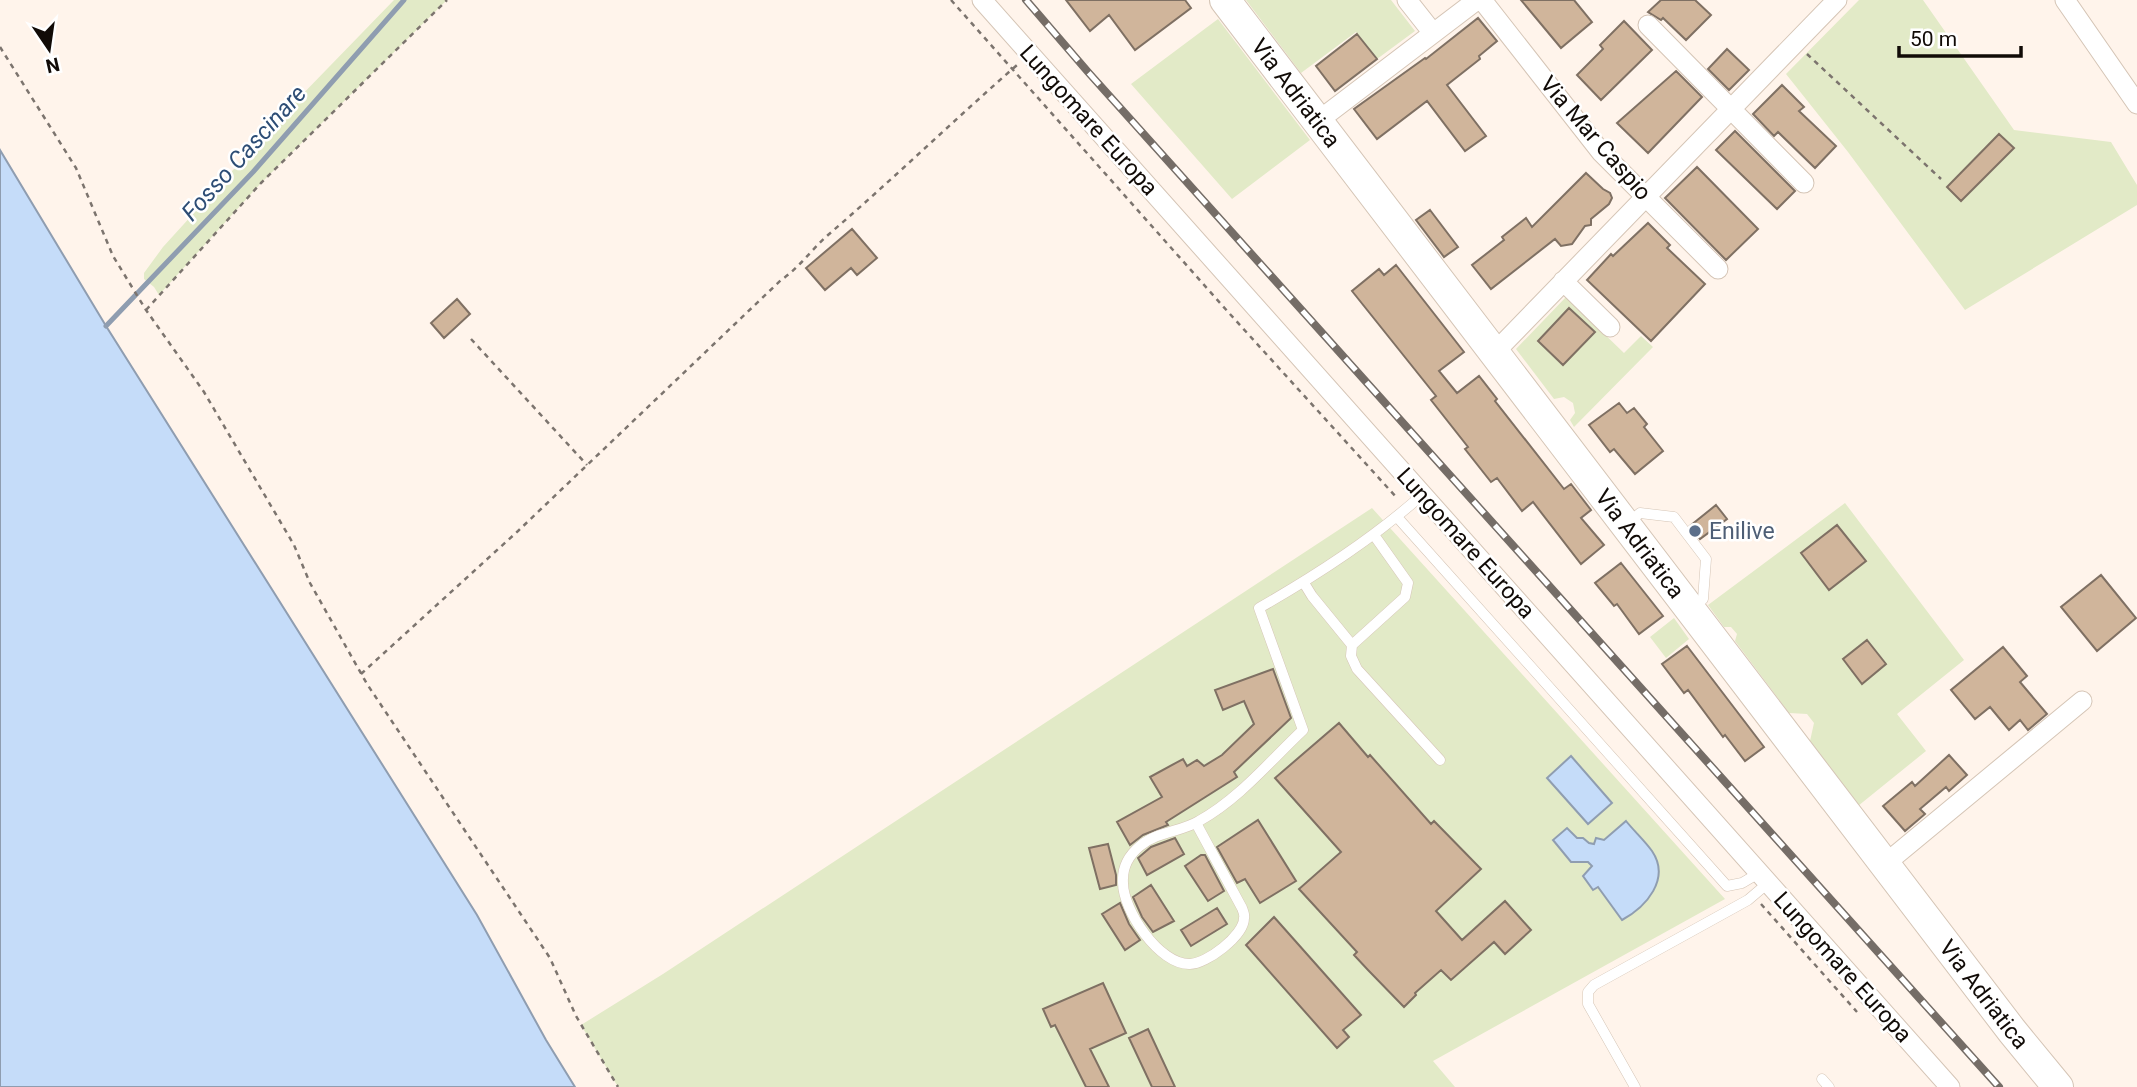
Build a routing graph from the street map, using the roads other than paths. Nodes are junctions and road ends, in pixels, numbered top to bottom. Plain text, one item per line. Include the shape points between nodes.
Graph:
1 (982, 0) edge
2 (1225, 0) edge
3 (1407, 0) edge
4 (1477, 0) edge
5 (1482, 0) edge
6 (1837, 0) edge
7 (2065, 0) edge
8 (1648, 25) dead end
9 (1433, 33) junction
10 (2137, 104) edge
11 (1730, 108) junction
12 (1318, 121) junction
13 (1804, 183) dead end
14 (1645, 196) junction
15 (1718, 269) dead end
16 (1563, 281) junction
17 (1610, 327) dead end
18 (1494, 353) junction
19 (1423, 494) junction
20 (1397, 517) junction
21 (1625, 524) junction
22 (1374, 535) junction
23 (1304, 583) junction
24 (1690, 609) junction
25 (1352, 645) junction
26 (2082, 701) dead end
27 (1440, 760) dead end
28 (1196, 823) junction
29 (1885, 864) junction
30 (1764, 878) junction
31 (1635, 1087) edge
32 (1950, 1087) edge
33 (2058, 1087) edge

1 - 19 street, Lungomare Europa
2 - 12 main road, Via Adriatica
3 - 9 street
4 - 9 street
5 - 14 street, Via Mar Caspio via 1601,152
6 - 11 street
7 - 10 street
8 - 11 street
9 - 12 street
11 - 13 street
11 - 14 street
12 - 18 main road, Via Adriatica
14 - 15 street, Via Mar Caspio
14 - 16 street
16 - 17 street
16 - 18 street
18 - 21 main road, Via Adriatica
19 - 20 lane
19 - 30 street, Lungomare Europa
20 - 22 lane
20 - 30 lane via 1727,886
21 - 24 main road, Via Adriatica
21 - 24 lane via 1640,513 1674,517 1706,559 1703,599
22 - 23 lane
22 - 25 lane via 1408,583 1405,597
23 - 25 lane
23 - 28 lane via 1259,608 1303,730 1225,805
24 - 29 main road, Via Adriatica
25 - 27 lane via 1357,669
26 - 29 street
28 - 28 lane via 1244,918 1229,943 1191,964 1159,950 1141,930 1123,884 1130,856 1142,844
29 - 33 main road, Via Adriatica
30 - 31 lane via 1748,900 1588,992 1588,1004
30 - 32 street, Lungomare Europa

